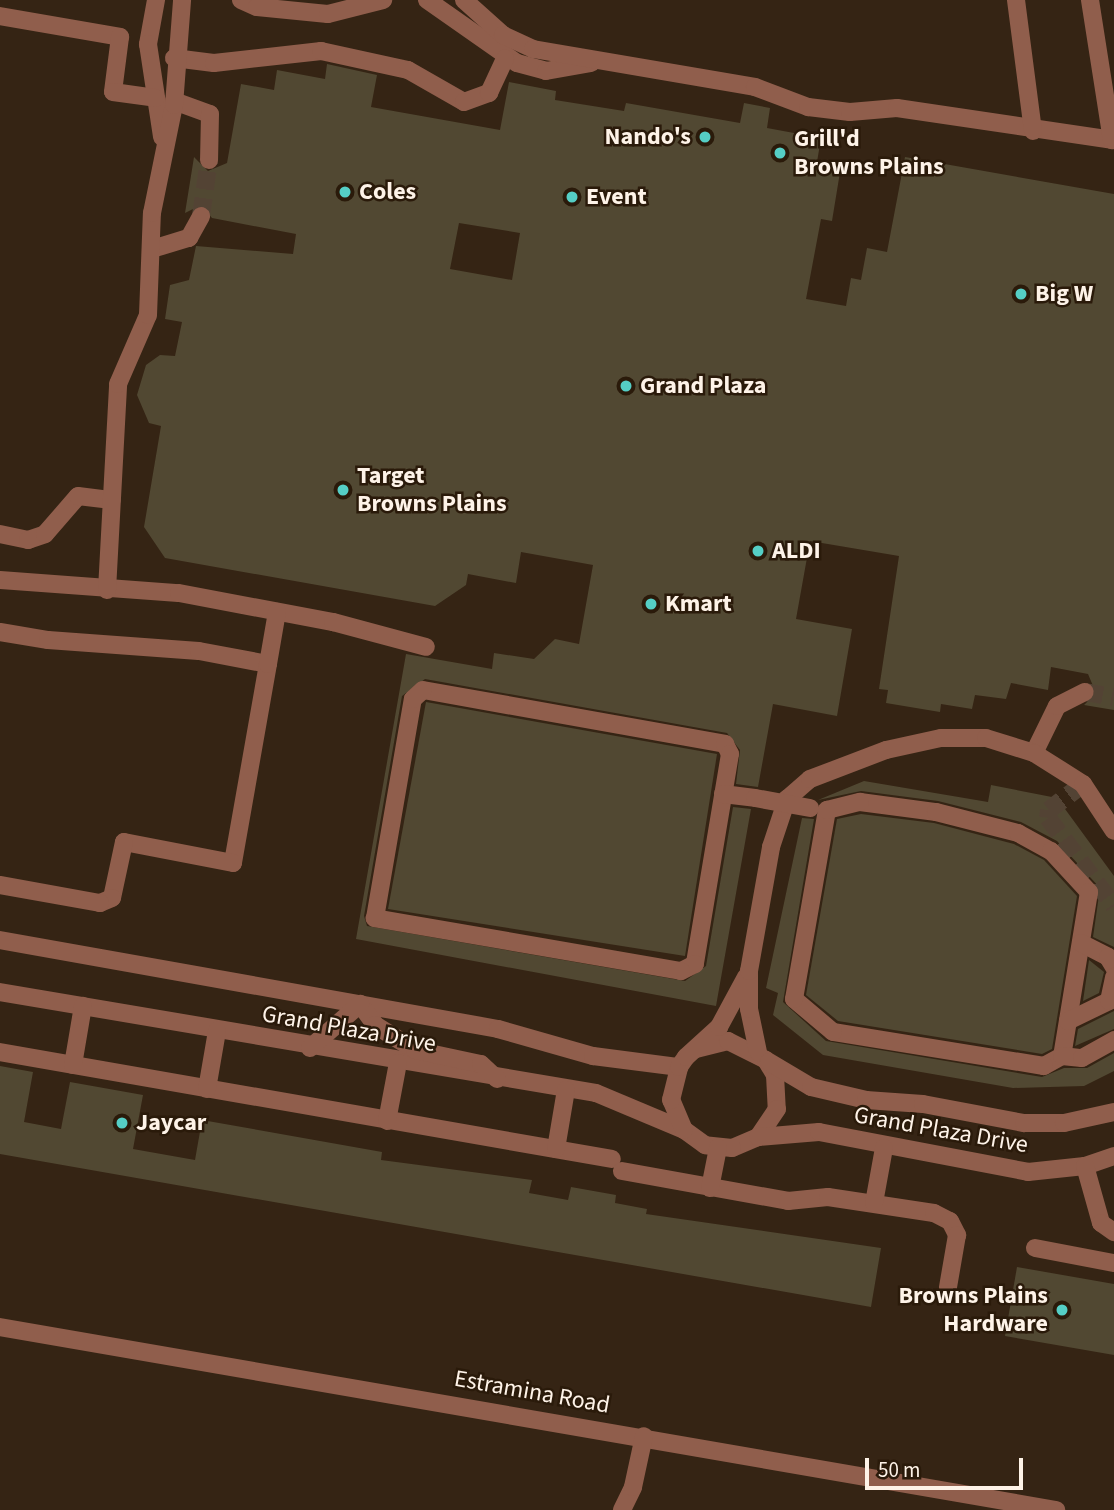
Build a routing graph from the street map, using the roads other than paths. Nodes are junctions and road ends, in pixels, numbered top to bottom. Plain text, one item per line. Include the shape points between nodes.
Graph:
1 (156, 0) edge
2 (182, 0) edge
3 (241, 0) edge
4 (383, 0) edge
5 (426, 0) edge
6 (464, 0) edge
7 (1016, 0) edge
8 (1090, 0) edge
9 (0, 16) edge
10 (174, 58) junction
11 (505, 58) junction
12 (597, 62) junction
13 (165, 100) junction
14 (1033, 131) junction
15 (1113, 140) edge
16 (209, 160) tunnel mouth
17 (201, 216) tunnel mouth
18 (152, 249) junction
19 (112, 499) junction
20 (0, 534) edge
21 (0, 580) edge
22 (107, 590) junction
23 (277, 612) junction
24 (0, 632) edge
25 (426, 648) dead end
26 (268, 664) junction
27 (1085, 692) tunnel mouth
28 (1034, 753) junction
29 (723, 794) junction
30 (1110, 807) edge
31 (819, 809) junction
32 (1114, 831) edge
33 (0, 885) edge
34 (0, 940) edge
35 (1081, 943) junction
36 (1114, 967) edge
37 (748, 971) junction
38 (1114, 977) edge
39 (0, 992) edge
40 (360, 1004) junction
41 (83, 1006) junction
42 (1068, 1021) junction
43 (217, 1031) junction
44 (1114, 1040) edge
45 (310, 1048) junction
46 (696, 1049) junction
47 (0, 1052) edge
48 (762, 1056) junction
49 (1062, 1056) junction
50 (398, 1063) junction
51 (73, 1065) junction
52 (679, 1067) junction
53 (497, 1079) junction
54 (207, 1089) junction
55 (566, 1090) junction
56 (1114, 1112) edge
57 (387, 1121) junction
58 (684, 1130) junction
59 (758, 1137) junction
60 (718, 1148) junction
61 (884, 1148) junction
62 (556, 1149) junction
63 (1114, 1156) edge
64 (1085, 1166) junction
65 (710, 1188) junction
66 (874, 1203) junction
67 (1114, 1232) edge
68 (1035, 1248) dead end
69 (1114, 1263) edge
70 (948, 1287) dead end
71 (0, 1327) edge
72 (644, 1436) junction
73 (622, 1510) edge
74 (1055, 1510) edge

1 - 13 street via 148,44
2 - 10 street
3 - 4 street via 257,7 328,14
5 - 11 street
6 - 12 street via 503,35 533,49
7 - 14 street
8 - 15 street
9 - 13 street via 120,37 113,93
10 - 11 street via 214,63 321,51 408,70 464,102 489,93
10 - 13 street
11 - 12 street via 546,71
12 - 14 street via 755,87 808,107 850,112 897,108
13 - 16 street via 210,114
13 - 18 street
14 - 15 street
17 - 18 street via 189,238
18 - 19 street via 148,315 118,384
19 - 20 street via 78,496 45,534 28,540
19 - 22 street
21 - 22 street
22 - 23 street via 179,593
23 - 25 street
23 - 26 street
24 - 26 street via 199,651
26 - 33 street via 233,863 124,842 112,898 100,903
27 - 28 street via 1057,706
28 - 30 street
28 - 37 street via 986,738 941,738 838,764 798,787 776,820
29 - 29 street via 695,964 681,971 375,918 413,699 423,690 725,744 730,754
29 - 31 street, bridge
30 - 32 street
31 - 35 street via 883,802 1018,833 1051,851 1089,892
31 - 49 street via 794,999 833,1032 1044,1066
34 - 40 street, Grand Plaza Drive
35 - 36 street via 1108,957
35 - 42 street
37 - 46 street via 719,1027
37 - 48 street via 748,1009
38 - 42 street via 1109,1001
39 - 41 street, Grand Plaza Drive
40 - 45 street
40 - 52 street, Grand Plaza Drive via 498,1029 593,1056
40 - 53 street via 376,1025 415,1050 481,1064
41 - 43 street, Grand Plaza Drive
41 - 51 street
42 - 49 street
43 - 45 street, Grand Plaza Drive
43 - 54 street
44 - 49 street via 1082,1058
45 - 50 street, Grand Plaza Drive
46 - 48 street via 728,1041
46 - 52 street
47 - 51 street
48 - 56 street, Grand Plaza Drive via 811,1087 866,1100 923,1104 1024,1123 1064,1123
48 - 59 street via 775,1074 778,1100 770,1124
50 - 53 street, Grand Plaza Drive
50 - 57 street
51 - 54 street
52 - 58 street via 671,1100
53 - 55 street, Grand Plaza Drive
54 - 57 street
55 - 58 street, Grand Plaza Drive via 596,1093
55 - 62 street
57 - 62 street
58 - 60 street
59 - 60 street
59 - 61 street, Grand Plaza Drive via 819,1132
60 - 65 street
61 - 64 street, Grand Plaza Drive via 1028,1172
61 - 66 street
62 - 65 street
63 - 64 street, Grand Plaza Drive
64 - 67 street via 1101,1223
65 - 66 street via 788,1201 828,1196
66 - 70 street via 950,1221 957,1235
68 - 69 street
71 - 72 street, Estramina Road
72 - 73 street via 633,1487
72 - 74 street, Estramina Road

